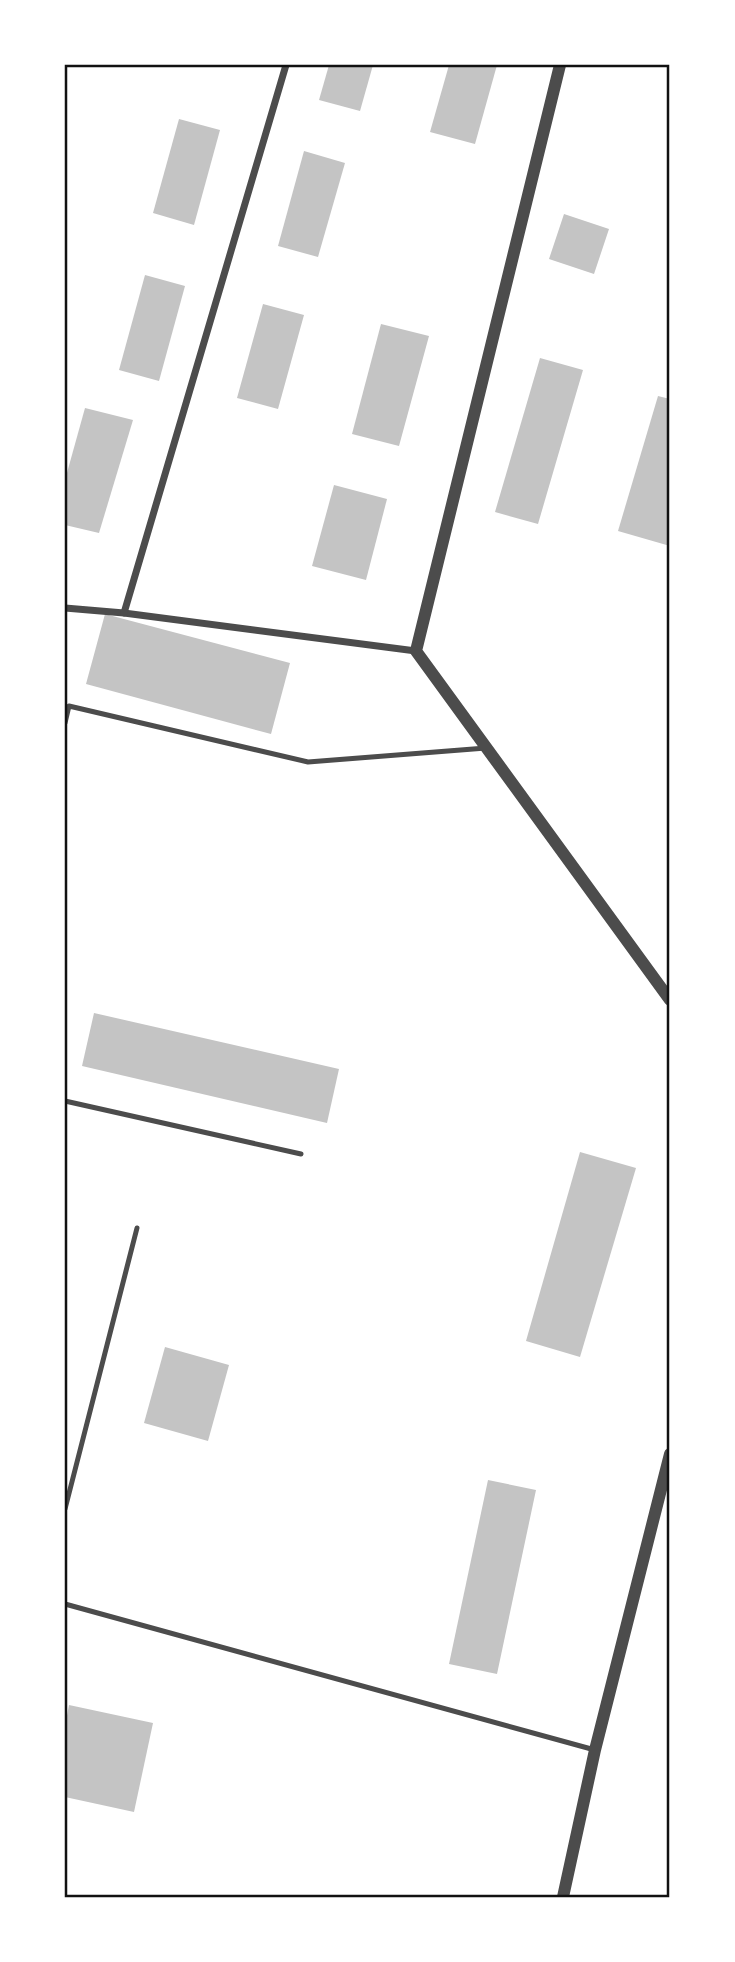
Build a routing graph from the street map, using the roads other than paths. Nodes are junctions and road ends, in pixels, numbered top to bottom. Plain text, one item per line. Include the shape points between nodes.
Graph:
1 (286, 65) edge
2 (560, 65) edge
3 (65, 608) edge
4 (124, 613) junction
5 (416, 651) junction
6 (65, 723) edge
7 (487, 748) junction
8 (670, 1000) edge
9 (65, 1101) edge
10 (301, 1154) dead end
11 (137, 1228) dead end
12 (670, 1454) edge
13 (65, 1509) edge
14 (65, 1604) edge
15 (595, 1750) junction
16 (563, 1897) edge

1 - 4 street
2 - 5 street
3 - 4 street
4 - 5 street
5 - 7 street
6 - 7 lane via 69,706 308,762
7 - 8 street
9 - 10 lane
11 - 13 lane
12 - 15 street
14 - 15 lane
15 - 16 street

